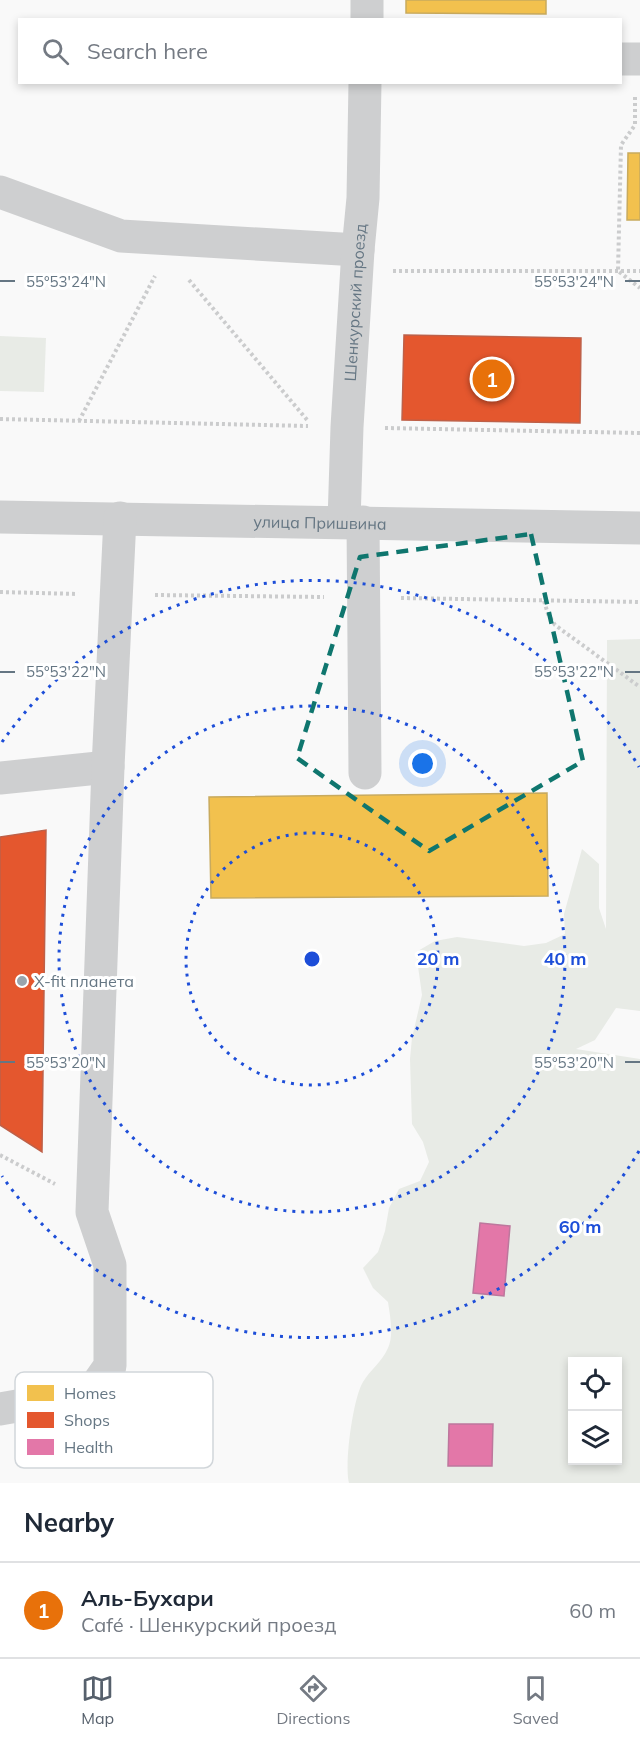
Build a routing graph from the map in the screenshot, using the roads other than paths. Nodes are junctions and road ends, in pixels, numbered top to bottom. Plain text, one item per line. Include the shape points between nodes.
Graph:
1 (367, 0) edge
2 (367, 18) edge
3 (365, 84) edge
4 (0, 192) edge
5 (358, 250) junction
6 (0, 517) edge
7 (120, 518) junction
8 (353, 522) junction
9 (640, 528) edge
10 (108, 767) junction
11 (365, 773) dead end
12 (0, 778) edge
13 (106, 1372) edge
14 (15, 1406) edge
15 (0, 1409) edge

1 - 2 street
3 - 5 street, Шенкурский проезд
4 - 5 street via 121,236 160,245
5 - 8 street, Шенкурский проезд via 347,427
6 - 7 street, улица Пришвина
7 - 8 street, улица Пришвина
7 - 10 street
8 - 9 street, улица Пришвина
8 - 11 street, Шенкурский проезд via 363,598
10 - 12 street
10 - 13 street via 92,1212 110,1265 110,1366
14 - 15 street

